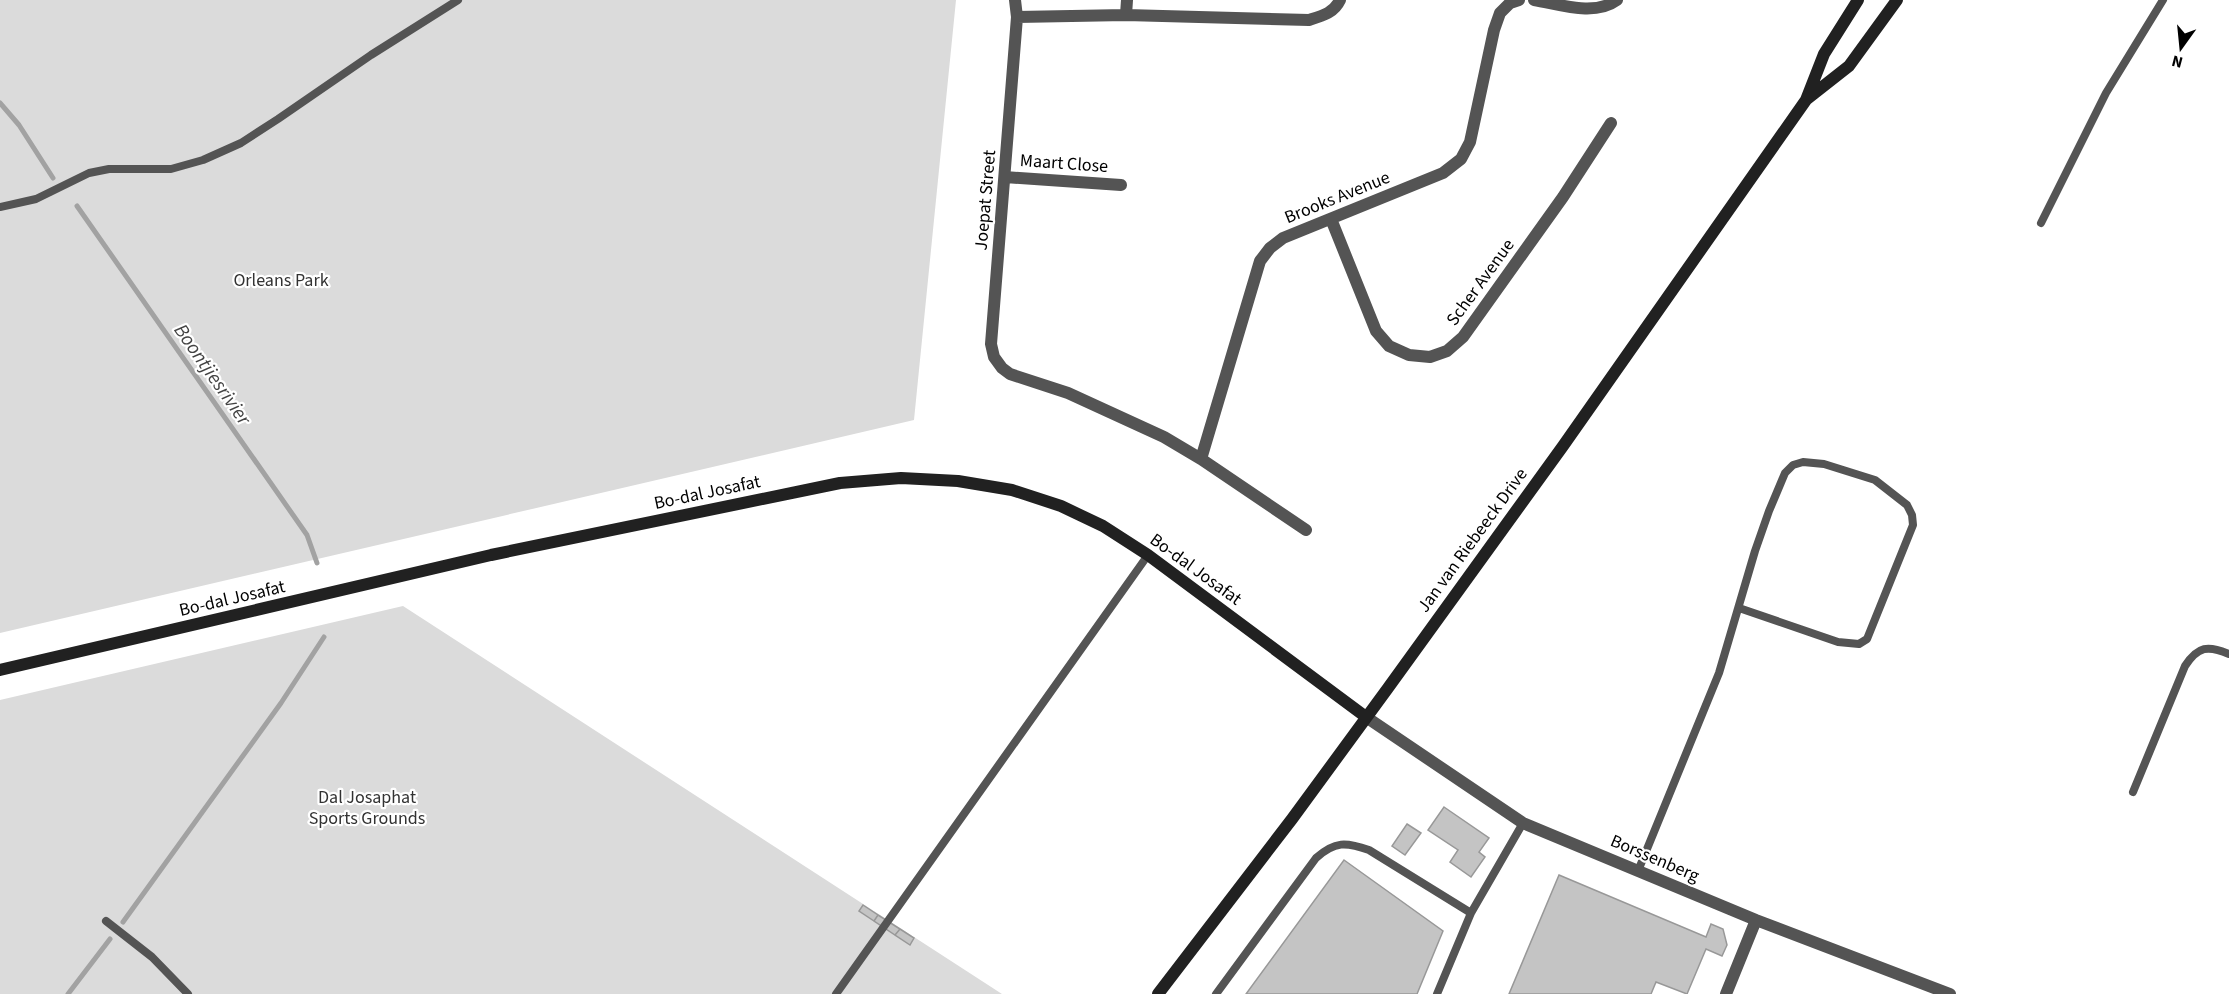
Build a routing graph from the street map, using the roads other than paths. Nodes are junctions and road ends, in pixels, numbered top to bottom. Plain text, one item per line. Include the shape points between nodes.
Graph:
1 (458, 0) edge
2 (1015, 0) edge
3 (1127, 0) edge
4 (1340, 0) edge
5 (1520, 0) edge
6 (1534, 0) edge
7 (1617, 0) edge
8 (1858, 0) edge
9 (1896, 0) edge
10 (2163, 0) edge
11 (1126, 15) junction
12 (1017, 17) junction
13 (1806, 100) junction
14 (1611, 123) dead end
15 (1005, 177) junction
16 (1121, 185) dead end
17 (0, 207) edge
18 (1330, 219) junction
19 (2041, 223) dead end
20 (1201, 459) junction
21 (1306, 530) dead end
22 (1148, 555) junction
23 (1739, 608) junction
24 (2229, 654) edge
25 (0, 670) edge
26 (1366, 717) junction
27 (2133, 792) dead end
28 (1523, 823) junction
29 (1638, 871) junction
30 (1471, 914) junction
31 (1756, 920) junction
32 (106, 921) dead end
33 (188, 994) edge
34 (836, 994) edge
35 (1158, 994) edge
36 (1216, 994) edge
37 (1437, 994) edge
38 (1726, 994) edge
39 (1950, 994) edge

1 - 17 lane via 241,143 171,169 109,169 89,173 36,199
2 - 12 street, Joepat Street
3 - 11 street
4 - 11 street via 1326,15 1309,20
5 - 18 street, Brooks Avenue via 1500,13 1470,142 1461,159 1443,173
6 - 7 street via 1588,9
8 - 13 street, Jan van Riebeeck Drive via 1824,54
9 - 13 street, Jan van Riebeeck Drive via 1850,66
10 - 19 lane via 2106,93
11 - 12 street
12 - 15 street, Joepat Street
13 - 26 street, Jan van Riebeeck Drive via 1563,446
14 - 18 street, Scher Avenue via 1463,337 1448,351 1430,357 1409,355 1389,346 1376,331
15 - 16 street, Maart Close
15 - 20 street, Joepat Street via 991,344 994,357 1010,374 1131,420
18 - 20 street, Brooks Avenue via 1283,238 1260,261
20 - 21 street, Joepat Street
22 - 25 street, Bo-dal Josafat via 1103,526 1061,506 1012,490 958,481 901,478 840,483 491,555
22 - 26 street, Bo-dal Josafat
22 - 34 lane
23 - 23 lane via 1838,642 1859,644 1867,639 1913,525 1907,505 1875,480 1824,464 1794,465 1785,473 1769,511
23 - 29 lane via 1719,673
24 - 27 lane via 2216,649 2201,649 2193,654
26 - 28 street, Borssenberg
26 - 35 street, Jan van Riebeeck Drive
28 - 29 street, Borssenberg
28 - 30 lane
29 - 31 street, Borssenberg
30 - 36 lane via 1369,850 1355,845 1329,846 1316,858
30 - 37 lane
31 - 38 street
31 - 39 street, Borssenberg
32 - 33 lane via 152,957

